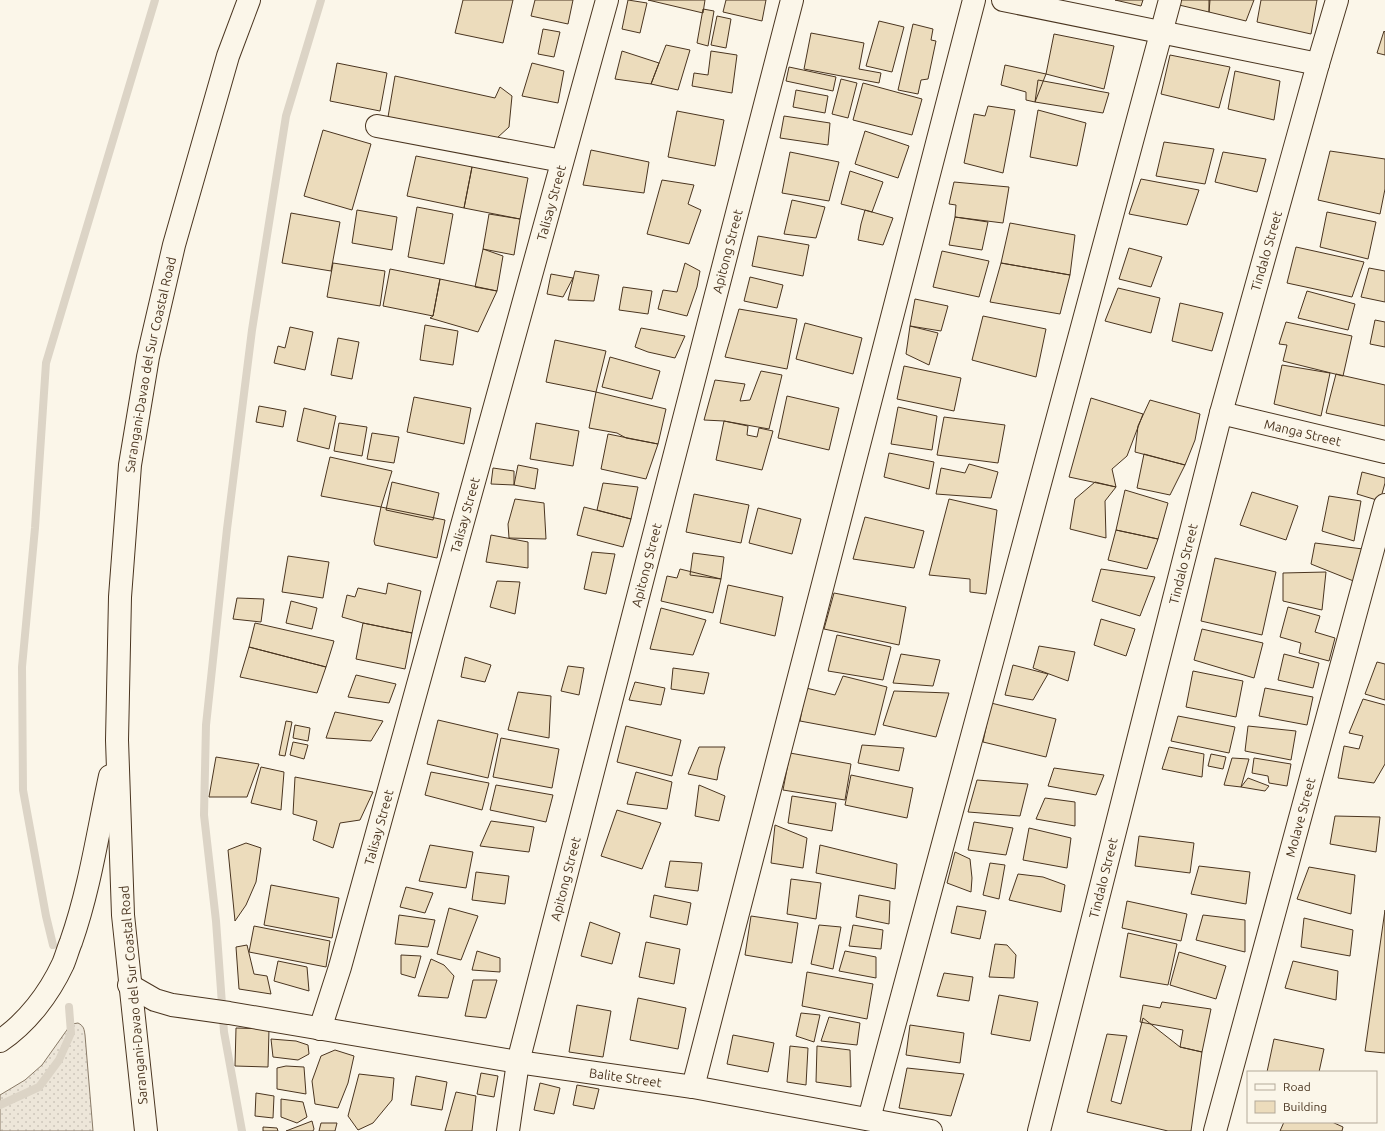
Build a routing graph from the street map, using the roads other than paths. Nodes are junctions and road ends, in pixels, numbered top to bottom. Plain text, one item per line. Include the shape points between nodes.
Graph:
1 (248, 0) edge
2 (607, 0) edge
3 (792, 0) edge
4 (974, 0) edge
5 (1003, 0) edge
6 (1170, 0) edge
7 (1337, 0) edge
8 (1161, 32) junction
9 (1318, 64) junction
10 (377, 126) dead end
11 (562, 161) junction
12 (1221, 414) junction
13 (1385, 452) edge
14 (1385, 505) edge
15 (117, 740) junction
16 (129, 985) junction
17 (320, 1029) junction
18 (0, 1041) edge
19 (518, 1062) junction
20 (693, 1087) junction
21 (869, 1119) junction
22 (899, 1128) edge
23 (146, 1131) edge
24 (508, 1131) edge
25 (931, 1131) edge
26 (1040, 1131) edge
27 (1215, 1131) edge

1 - 15 street, Sarangani-Davao del Sur Coastal Road via 228,56 174,245 148,357 130,465 120,597
2 - 11 street, Talisay Street
3 - 19 street, Apitong Street
4 - 20 street
5 - 8 street
6 - 8 street
7 - 9 street, Tindalo Street
8 - 9 street
8 - 21 street
9 - 12 street, Tindalo Street
10 - 11 street
11 - 17 street, Talisay Street via 340,966
12 - 13 street, Manga Street
12 - 26 street, Tindalo Street
14 - 27 street, Molave Street
15 - 16 street, Sarangani-Davao del Sur Coastal Road via 123,915
15 - 18 street, Sarangani-Davao del Sur Coastal Road via 87,886 63,965 42,1001 14,1032
16 - 17 street, Balite Street via 155,1000 172,1005
16 - 23 street, Sarangani-Davao del Sur Coastal Road
17 - 19 street, Balite Street
19 - 20 street, Balite Street
19 - 24 street, Apitong Street
20 - 21 street, Balite Street
21 - 22 street, Balite Street
22 - 25 street, Balite Street

